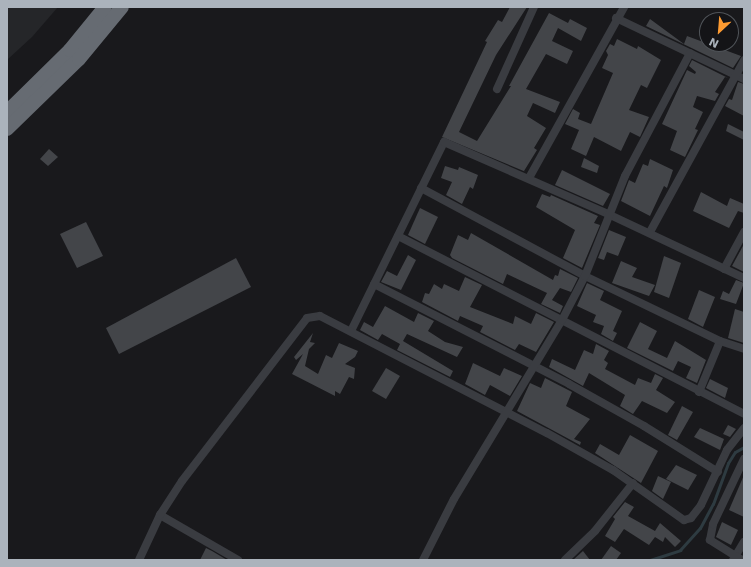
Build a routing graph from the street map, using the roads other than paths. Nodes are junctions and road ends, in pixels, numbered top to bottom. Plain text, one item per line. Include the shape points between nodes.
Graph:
1 (105, 7) edge
2 (122, 7) edge
3 (534, 7) edge
4 (624, 7) edge
5 (616, 18) junction
6 (690, 53) junction
7 (744, 60) edge
8 (736, 75) junction
9 (744, 79) edge
10 (497, 89) dead end
11 (7, 112) edge
12 (7, 129) edge
13 (529, 178) junction
14 (421, 188) junction
15 (608, 214) junction
16 (650, 232) junction
17 (744, 232) edge
18 (398, 236) junction
19 (724, 269) junction
20 (585, 276) junction
21 (744, 278) edge
22 (374, 284) junction
23 (562, 320) junction
24 (351, 331) junction
25 (720, 341) junction
26 (744, 349) edge
27 (536, 367) junction
28 (699, 392) junction
29 (507, 413) junction
30 (744, 414) edge
31 (744, 428) edge
32 (744, 459) edge
33 (718, 472) junction
34 (633, 483) junction
35 (160, 515) junction
36 (744, 542) edge
37 (737, 559) edge
38 (139, 560) edge
39 (238, 560) edge
40 (423, 560) edge
41 (565, 560) edge

1 - 11 highway via 70,50
2 - 12 highway via 79,59
3 - 10 street
4 - 5 street
5 - 6 street
5 - 13 street
6 - 8 street
6 - 15 street
7 - 8 street
8 - 9 street
8 - 16 street
13 - 14 street via 444,142
13 - 15 street
14 - 18 street
14 - 20 street
15 - 16 street
15 - 20 street
16 - 19 street
17 - 19 street
18 - 22 street
18 - 23 street
19 - 21 street
20 - 23 street
20 - 25 street
22 - 24 street
22 - 27 street
23 - 27 street
23 - 28 street
24 - 29 street
24 - 35 street via 320,316 307,318 182,481
25 - 26 street
25 - 28 street
27 - 29 street
27 - 33 street via 644,426
28 - 30 street
29 - 34 street via 582,452
29 - 40 street via 454,498
31 - 33 street via 727,450
32 - 37 street via 713,524 710,540
33 - 34 street via 701,505 691,518 684,520
34 - 41 street via 595,531
35 - 38 street
35 - 39 street
36 - 37 street

